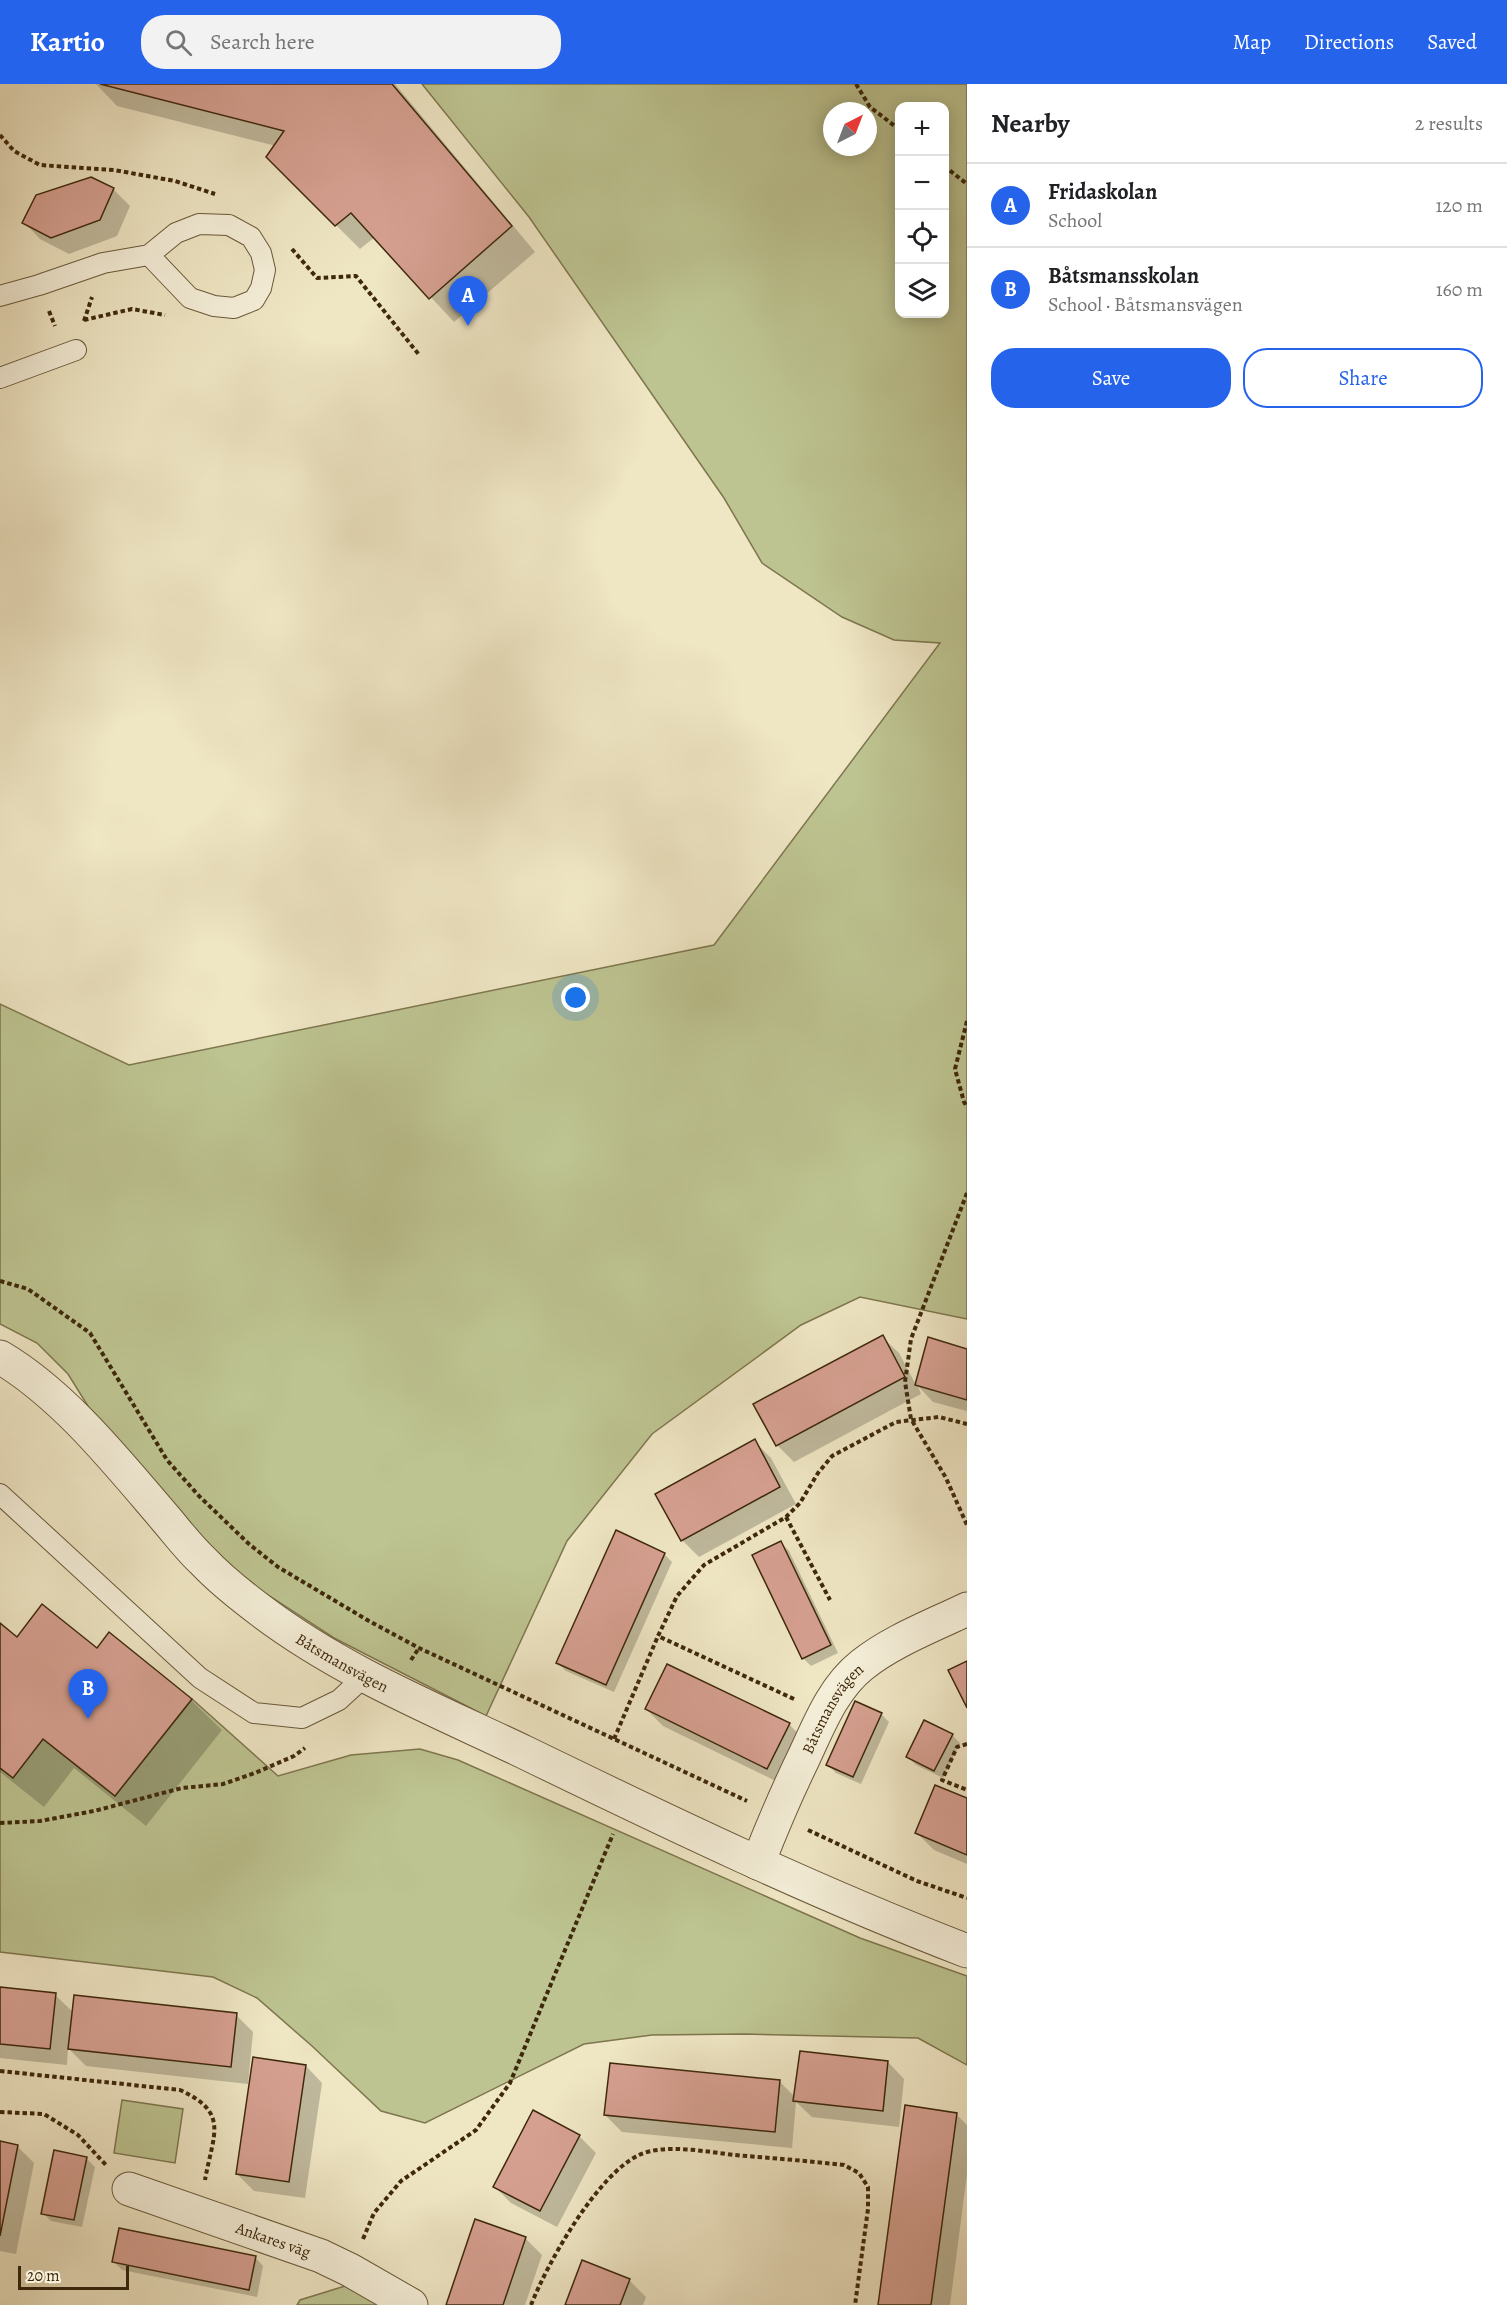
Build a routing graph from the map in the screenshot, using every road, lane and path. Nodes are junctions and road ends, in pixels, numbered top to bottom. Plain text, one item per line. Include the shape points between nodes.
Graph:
1 (856, 84) edge
2 (895, 126) edge
3 (949, 169) edge
4 (967, 184) edge
5 (149, 255) junction
6 (103, 262) junction
7 (39, 285) junction
8 (0, 296) edge
9 (82, 326) dead end
10 (56, 328) dead end
11 (76, 350) dead end
12 (0, 378) edge
13 (967, 1021) edge
14 (967, 1107) edge
15 (967, 1193) edge
16 (0, 1281) edge
17 (0, 1357) edge
18 (911, 1419) junction
19 (967, 1424) edge
20 (0, 1494) edge
21 (786, 1517) junction
22 (967, 1525) edge
23 (830, 1600) dead end
24 (967, 1609) edge
25 (658, 1636) junction
26 (419, 1648) junction
27 (379, 1683) junction
28 (824, 1713) junction
29 (614, 1739) junction
30 (314, 1742) dead end
31 (967, 1744) edge
32 (967, 1790) edge
33 (626, 1802) junction
34 (777, 1815) junction
35 (0, 1823) edge
36 (758, 1863) junction
37 (967, 1898) edge
38 (967, 1951) edge
39 (0, 2072) edge
40 (0, 2112) edge
41 (129, 2189) joint
42 (200, 2213) junction
43 (350, 2270) junction
44 (411, 2305) edge
45 (531, 2305) edge
46 (855, 2305) edge

1 - 2 path via 870,107
3 - 4 path
5 - 5 lane via 190,298 214,306 234,308 254,300 266,270 251,237 230,225 199,224 176,233
5 - 6 lane
6 - 7 lane
6 - 9 path
7 - 8 lane
7 - 10 path
11 - 12 lane
13 - 14 path via 955,1069
15 - 18 path via 911,1339 905,1382
16 - 26 path via 28,1289 90,1334 167,1460 249,1544 278,1567
17 - 27 street, Båtsmansvägen via 17,1367 99,1443 202,1561 305,1643
18 - 19 path via 939,1417
18 - 21 path via 896,1422 832,1456
18 - 22 path via 946,1478
20 - 27 lane via 200,1678 254,1713 302,1718
21 - 23 path
21 - 25 path via 704,1565 677,1596
24 - 28 street, Båtsmansvägen via 882,1651 861,1666 840,1687
25 - 28 path
25 - 29 path
26 - 27 path
26 - 29 path
27 - 33 street, Båtsmansvägen
28 - 34 street, Båtsmansvägen
29 - 34 path
30 - 35 path via 294,1756 224,1784 182,1788 40,1821
31 - 32 path via 957,1747 942,1780
33 - 36 street, Båtsmansvägen
33 - 43 path via 510,2083 476,2130 401,2181 374,2213
34 - 36 street, Båtsmansvägen
34 - 37 path via 918,1881
36 - 38 street, Båtsmansvägen
39 - 42 path via 180,2090 198,2098 215,2121
40 - 41 path via 44,2114 78,2135
41 - 42 street, Ankares väg
42 - 43 street, Ankares väg
43 - 44 street, Ankares väg
45 - 46 path via 565,2238 596,2194 619,2169 641,2154 671,2149 844,2164 859,2173 868,2187 868,2209

